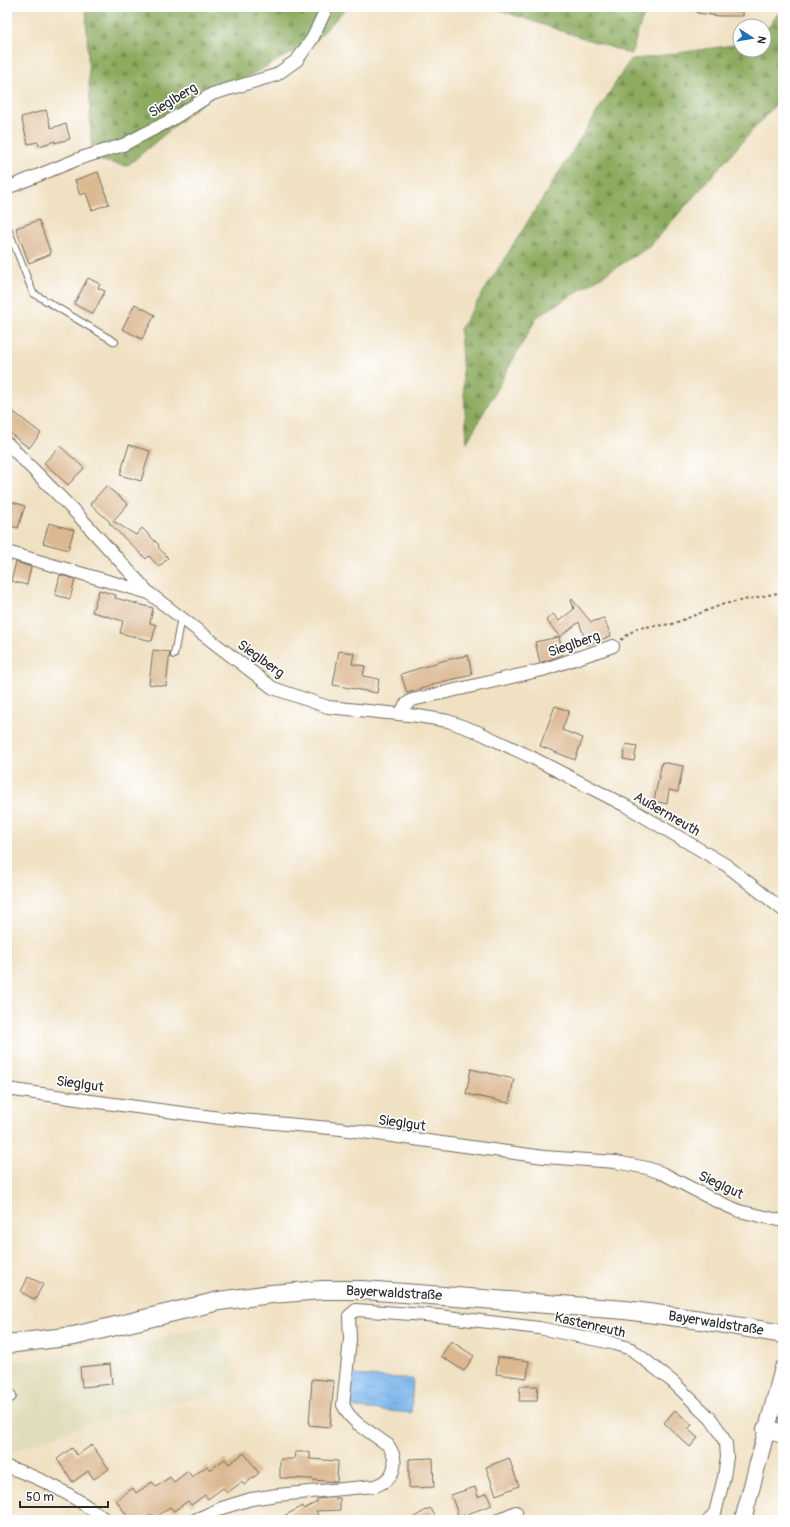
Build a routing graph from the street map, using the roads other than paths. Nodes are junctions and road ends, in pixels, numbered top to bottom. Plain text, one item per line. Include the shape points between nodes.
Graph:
1 (327, 7) edge
2 (7, 188) edge
3 (7, 226) edge
4 (115, 342) dead end
5 (7, 443) edge
6 (7, 552) edge
7 (149, 593) junction
8 (181, 617) junction
9 (613, 646) road end
10 (174, 656) dead end
11 (401, 713) junction
12 (783, 910) edge
13 (7, 1089) edge
14 (783, 1221) edge
15 (783, 1334) edge
16 (7, 1344) edge
17 (783, 1368) edge
18 (775, 1431) edge
19 (7, 1467) edge
20 (516, 1512) dead end
21 (106, 1520) edge
22 (195, 1520) edge
23 (498, 1520) edge
24 (709, 1520) edge
25 (743, 1520) edge

1 - 2 street, Sieglberg via 312,39 297,60 276,75 212,94 171,120 123,145 81,158
3 - 4 lane via 33,293
5 - 7 street, Sieglberg via 77,514
6 - 7 street
7 - 8 street, Sieglberg
8 - 10 lane
8 - 11 street, Sieglberg via 273,688 328,707
9 - 11 street, Sieglberg via 542,670 412,700 405,705
11 - 12 street, Außernreuth via 448,721 478,732 626,806 726,865
13 - 14 street, Sieglgut via 91,1102 341,1129 544,1157 616,1162 664,1174 739,1211
15 - 16 main road, Bayerwaldstraße via 625,1310 362,1290 322,1290 218,1301 74,1336
17 - 18 main road
18 - 25 main road
19 - 21 street via 57,1487
20 - 23 street
22 - 24 street, Kastenreuth via 251,1499 375,1486 391,1476 395,1463 388,1445 358,1424 349,1416 343,1405 350,1340 349,1316 356,1310 439,1316 539,1328 632,1349 673,1382 711,1419 726,1444 724,1477 715,1513

